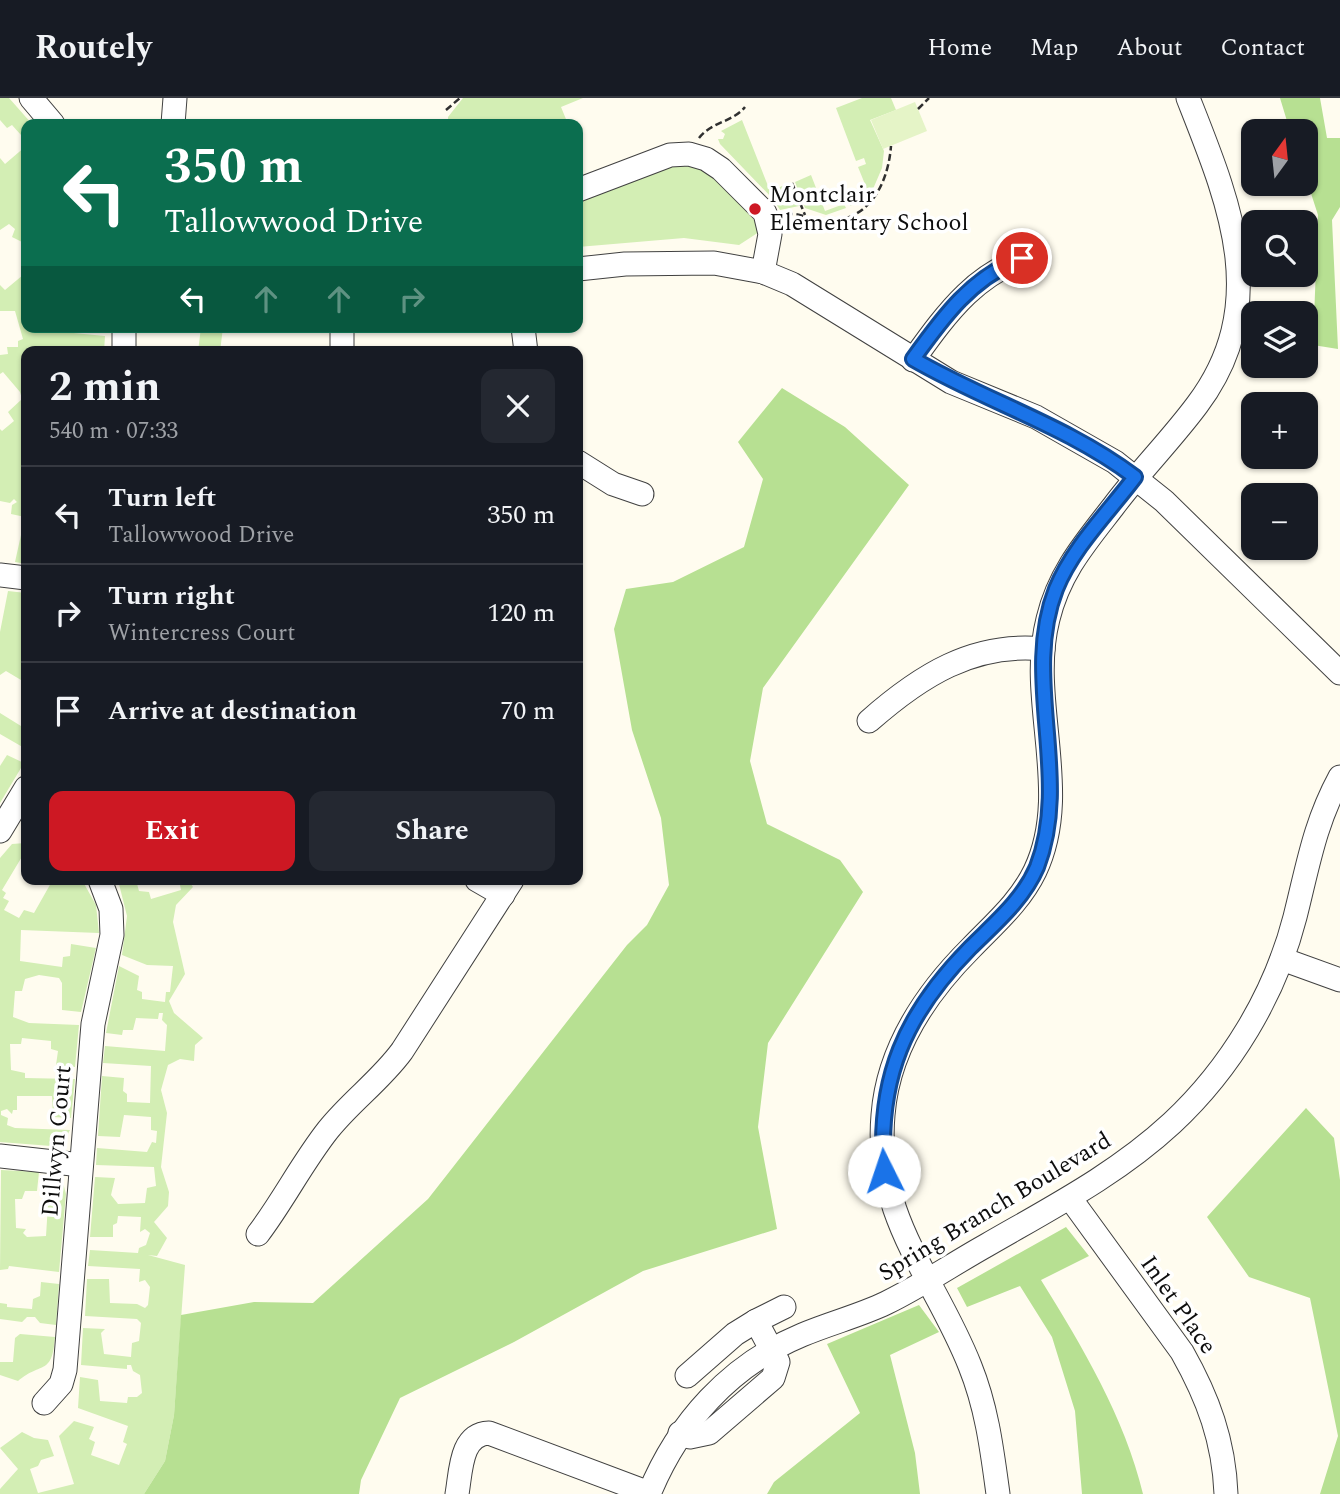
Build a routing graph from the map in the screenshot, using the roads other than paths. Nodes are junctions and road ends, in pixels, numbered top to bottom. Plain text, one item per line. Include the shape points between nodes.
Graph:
1 (31, 98) edge
2 (175, 98) edge
3 (1188, 98) edge
4 (49, 119) edge
5 (173, 119) edge
6 (583, 188) edge
7 (1038, 256) dead end
8 (583, 269) edge
9 (763, 272) junction
10 (913, 359) junction
11 (583, 465) edge
12 (1135, 477) junction
13 (642, 494) dead end
14 (0, 575) edge
15 (21, 577) edge
16 (1043, 649) junction
17 (1340, 673) edge
18 (869, 721) dead end
19 (1340, 778) edge
20 (21, 801) edge
21 (12, 825) edge
22 (102, 885) edge
23 (508, 887) edge
24 (1282, 959) junction
25 (1340, 980) edge
26 (0, 1156) edge
27 (81, 1165) junction
28 (1070, 1198) junction
29 (258, 1234) dead end
30 (929, 1280) junction
31 (784, 1307) dead end
32 (756, 1321) junction
33 (771, 1349) junction
34 (687, 1376) dead end
35 (44, 1403) dead end
36 (649, 1493) edge
37 (457, 1494) edge
38 (998, 1494) edge
39 (1226, 1494) edge

1 - 4 street
2 - 5 street
3 - 12 street via 1231,212 1239,272 1235,325 1197,405
6 - 9 street via 670,155 710,160 765,213 770,234
7 - 10 street via 1000,267 980,280
8 - 9 street via 685,262
9 - 10 street via 826,303
10 - 12 street via 951,382 1073,436
11 - 13 street via 613,484
12 - 16 street via 1065,569 1055,591
12 - 17 street
14 - 15 street
16 - 18 street via 1005,648 963,658 918,681
16 - 30 street via 1050,767 1044,847 1009,911 946,975 912,1022 886,1088 882,1142 890,1200 904,1238
19 - 24 street, Spring Branch Boulevard via 1315,829
20 - 21 street
22 - 27 street, Dillwyn Court via 111,909 112,935 93,1024
23 - 29 street via 397,1059 345,1110
24 - 25 street
24 - 28 street, Spring Branch Boulevard via 1246,1031 1199,1095 1137,1153
26 - 27 street
27 - 35 street, Dillwyn Court via 65,1370 61,1384
28 - 30 street, Spring Branch Boulevard
28 - 39 street, Inlet Place via 1197,1379 1221,1444
30 - 33 street, Spring Branch Boulevard via 888,1302
30 - 38 street via 965,1353 986,1410
31 - 32 street
32 - 33 street
32 - 34 street
33 - 36 street, Spring Branch Boulevard via 723,1385 680,1433
36 - 37 street via 481,1433 467,1444

